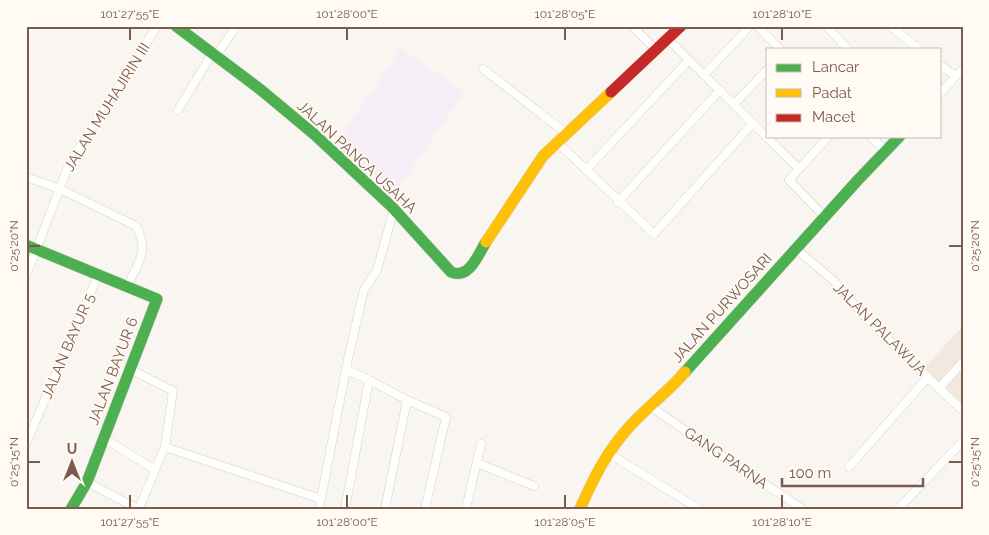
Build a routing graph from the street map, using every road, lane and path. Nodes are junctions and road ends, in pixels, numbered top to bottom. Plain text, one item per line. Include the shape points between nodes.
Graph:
1 (157, 26) edge
2 (176, 26) edge
3 (236, 26) edge
4 (632, 26) edge
5 (681, 26) edge
6 (750, 26) edge
7 (757, 26) edge
8 (826, 26) edge
9 (890, 26) edge
10 (668, 39) junction
11 (914, 47) edge
12 (779, 48) edge
13 (847, 48) edge
14 (656, 50) junction
15 (215, 53) junction
16 (689, 60) junction
17 (942, 66) edge
18 (963, 69) edge
19 (483, 70) dead end
20 (766, 71) edge
21 (704, 75) junction
22 (956, 76) junction
23 (720, 90) junction
24 (942, 91) edge
25 (734, 104) junction
26 (178, 110) dead end
27 (753, 123) junction
28 (566, 133) junction
29 (766, 135) edge
30 (769, 138) edge
31 (827, 138) edge
32 (872, 138) edge
33 (898, 138) edge
34 (557, 142) junction
35 (886, 151) junction
36 (586, 170) junction
37 (799, 170) junction
38 (26, 177) edge
39 (60, 189) junction
40 (618, 202) junction
41 (394, 208) junction
42 (825, 217) junction
43 (31, 247) edge
44 (796, 249) junction
45 (98, 275) junction
46 (26, 276) edge
47 (128, 285) junction
48 (963, 362) edge
49 (130, 369) junction
50 (346, 370) junction
51 (928, 377) junction
52 (369, 380) junction
53 (939, 388) junction
54 (407, 400) junction
55 (650, 406) junction
56 (963, 411) edge
57 (104, 438) junction
58 (963, 441) edge
59 (26, 444) edge
60 (481, 444) dead end
61 (165, 447) junction
62 (608, 453) junction
63 (477, 463) junction
64 (849, 467) dead end
65 (154, 469) junction
66 (87, 482) junction
67 (534, 486) dead end
68 (321, 499) junction
69 (71, 509) edge
70 (319, 509) edge
71 (344, 509) edge
72 (385, 509) edge
73 (425, 509) edge
74 (466, 509) edge
75 (580, 509) edge
76 (699, 509) edge
77 (804, 509) edge
78 (898, 509) edge

1 - 39 street, JALAN MUHAJIRIN III via 70,162
2 - 15 street, JALAN PANCA USAHA
3 - 15 street
4 - 14 street
5 - 10 street, JALAN PANCA USAHA
6 - 21 street
7 - 12 street
8 - 13 street
9 - 11 street
10 - 14 street, JALAN PANCA USAHA
10 - 16 street
14 - 28 street, JALAN PANCA USAHA
15 - 26 street
15 - 41 street, JALAN PANCA USAHA via 321,140
16 - 21 street
16 - 36 street
17 - 22 street
18 - 22 street
19 - 28 street
20 - 25 street
21 - 23 street
22 - 24 street
23 - 25 street
23 - 40 street
25 - 27 street
27 - 29 street
27 - 40 street via 654,234
28 - 34 street, JALAN PANCA USAHA
30 - 37 street
31 - 37 street
32 - 35 street
33 - 35 street, JALAN PURWOSARI
34 - 36 street
34 - 41 street, JALAN PANCA USAHA via 543,156 463,274 452,273 445,267
35 - 42 street, JALAN PURWOSARI
36 - 40 street
37 - 42 street via 789,180
38 - 39 street
39 - 43 street, JALAN MUHAJIRIN III
39 - 47 street via 136,226 142,237 142,255
41 - 50 street via 377,270 364,290
42 - 44 street, JALAN PURWOSARI
43 - 45 street
43 - 46 street, JALAN MUHAJIRIN III
44 - 51 street, JALAN PALAWIJA via 834,281 867,319
44 - 55 street, JALAN PURWOSARI via 680,378
45 - 47 street
45 - 59 street, JALAN BAYUR 5
47 - 49 street, JALAN BAYUR 6 via 157,299
48 - 53 street
49 - 57 street, JALAN BAYUR 6
49 - 61 street via 173,392
50 - 52 street
50 - 68 street
51 - 53 street, JALAN PALAWIJA
51 - 64 street
52 - 54 street
52 - 71 street
53 - 56 street, JALAN PALAWIJA
54 - 72 street
54 - 73 street via 446,417
55 - 62 street, JALAN PURWOSARI
55 - 77 street, GANG PARNA
57 - 65 street
57 - 66 street, JALAN BAYUR 6
58 - 78 street
60 - 63 street
61 - 65 street
61 - 68 street
62 - 75 street, JALAN PURWOSARI
62 - 76 street
63 - 67 street
63 - 74 street
65 - 66 street via 138,509
66 - 69 street, JALAN BAYUR 6
68 - 70 street

